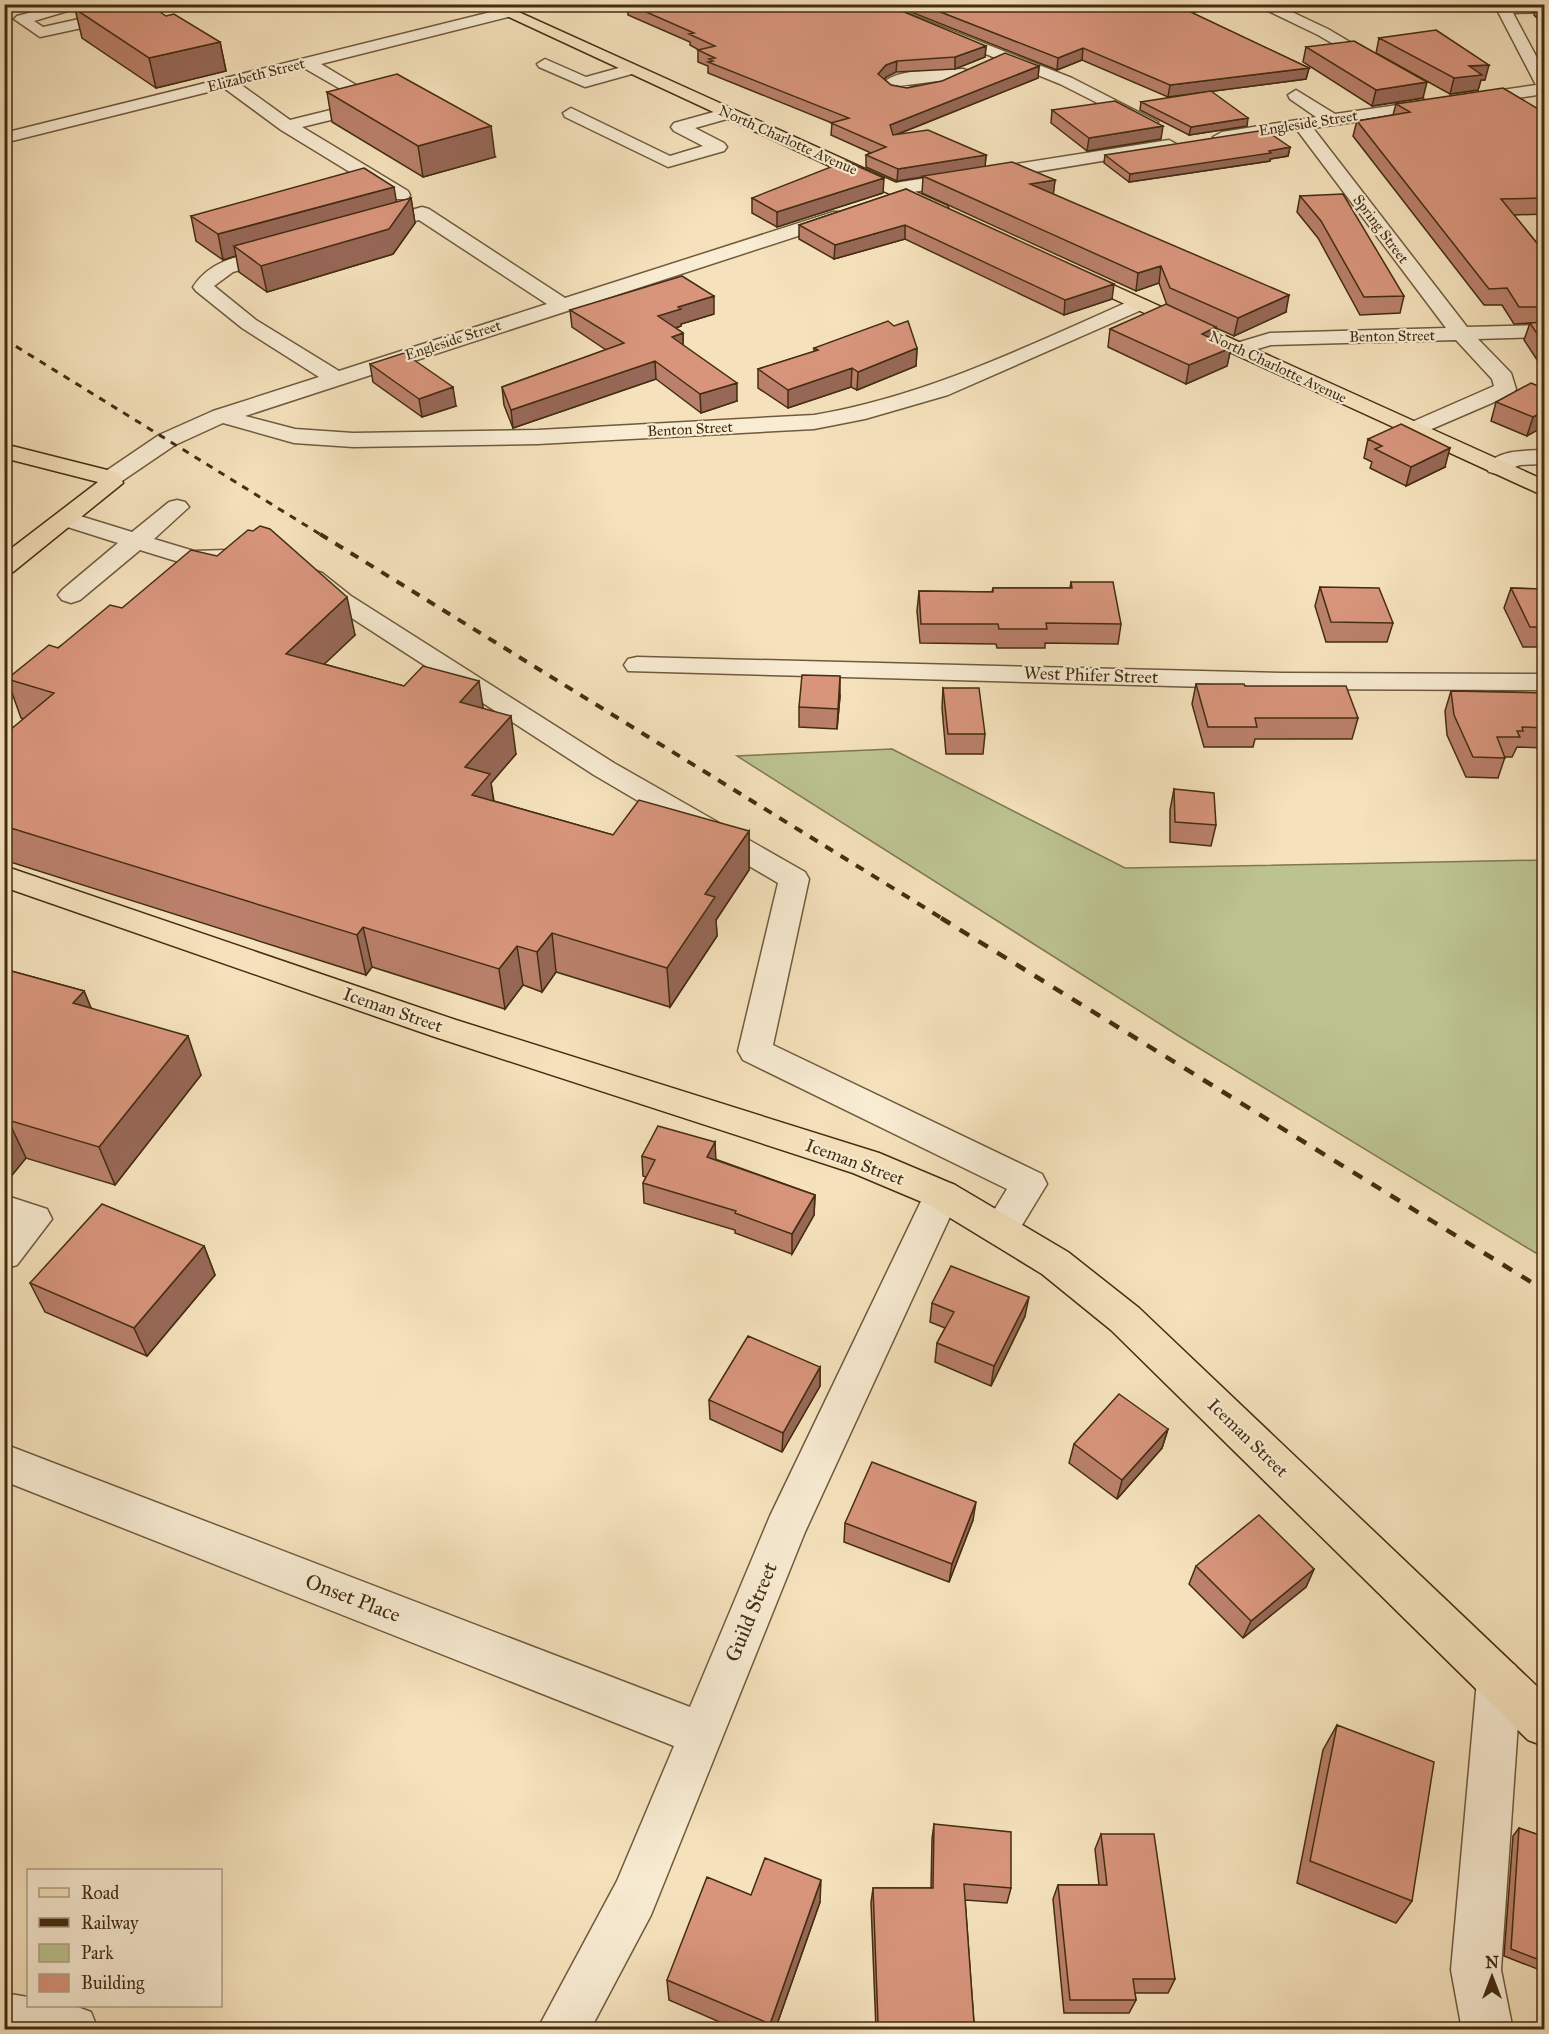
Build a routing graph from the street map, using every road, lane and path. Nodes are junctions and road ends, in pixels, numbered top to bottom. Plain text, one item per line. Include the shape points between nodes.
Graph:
1 (84, 4) edge
2 (170, 4) edge
3 (488, 4) edge
4 (869, 4) edge
5 (1261, 4) edge
6 (150, 6) edge
7 (1502, 6) edge
8 (1545, 8) edge
9 (507, 13) junction
10 (1003, 57) junction
11 (305, 62) junction
12 (545, 64) dead end
13 (633, 69) junction
14 (1395, 72) edge
15 (963, 74) edge
16 (226, 82) junction
17 (1545, 87) edge
18 (1426, 90) edge
19 (1296, 95) dead end
20 (1447, 101) junction
21 (571, 113) dead end
22 (728, 113) junction
23 (1331, 119) junction
24 (1301, 124) junction
25 (287, 126) junction
26 (4, 138) edge
27 (1210, 139) edge
28 (401, 195) dead end
29 (894, 195) junction
30 (861, 209) edge
31 (962, 220) edge
32 (354, 232) edge
33 (298, 247) edge
34 (1055, 265) edge
35 (1138, 304) junction
36 (562, 306) junction
37 (1545, 331) edge
38 (1462, 334) junction
39 (1240, 348) junction
40 (335, 378) junction
41 (222, 416) junction
42 (1413, 430) junction
43 (4, 451) edge
44 (1545, 457) edge
45 (1497, 467) junction
46 (111, 478) junction
47 (1545, 489) edge
48 (177, 507) dead end
49 (67, 519) junction
50 (136, 541) junction
51 (258, 554) edge
52 (192, 559) junction
53 (289, 559) edge
54 (4, 567) edge
55 (167, 581) edge
56 (71, 595) dead end
57 (637, 665) dead end
58 (1545, 682) edge
59 (4, 876) edge
60 (942, 1195) junction
61 (4, 1209) edge
62 (1000, 1230) junction
63 (4, 1254) edge
64 (4, 1462) edge
65 (1499, 1680) junction
66 (1545, 1724) edge
67 (702, 1734) junction
68 (4, 2019) edge
69 (73, 2030) edge
70 (562, 2030) edge
71 (1488, 2030) edge

1 - 6 street via 22,20 40,32
2 - 6 street
3 - 9 main road, North Charlotte Avenue
4 - 10 street
5 - 14 street via 1323,32
7 - 8 street
7 - 17 street
9 - 11 street, Elizabeth Street
9 - 13 main road, North Charlotte Avenue
10 - 15 street
10 - 29 street via 1087,91 1187,143
11 - 16 street, Elizabeth Street
11 - 25 street via 378,103
12 - 13 street via 585,82
13 - 22 main road, North Charlotte Avenue
16 - 25 street
16 - 26 street, Elizabeth Street
17 - 20 street, Engleside Street
18 - 20 street
19 - 23 street
20 - 23 street, Engleside Street
21 - 22 street via 668,162 718,147 680,127
22 - 29 main road, North Charlotte Avenue
23 - 24 street, Engleside Street
24 - 27 street, Engleside Street
24 - 38 street, Spring Street
25 - 28 street
29 - 31 main road, North Charlotte Avenue
30 - 36 street, Engleside Street
32 - 36 street via 422,213
33 - 40 street via 231,266 209,278 203,287 249,324
34 - 35 main road, North Charlotte Avenue
35 - 39 main road, North Charlotte Avenue
35 - 41 street, Benton Street via 962,383 855,417 538,437 353,440 294,436
36 - 40 street, Engleside Street
37 - 38 street, Benton Street
38 - 39 street, Benton Street via 1270,339
38 - 42 street, Spring Street via 1503,378 1505,389
39 - 42 main road, North Charlotte Avenue
40 - 41 street, Engleside Street
41 - 46 street, Engleside Street via 167,440
42 - 45 main road, North Charlotte Avenue
43 - 46 main road
44 - 45 street via 1516,458
45 - 47 main road, North Charlotte Avenue
46 - 49 main road, Engleside Street via 111,483
48 - 50 street
49 - 50 street
49 - 54 main road, Engleside Street
50 - 52 street
50 - 56 street
51 - 52 street
52 - 55 street
53 - 62 street via 342,601 604,769 794,879 755,1051 1029,1184
57 - 58 street, West Phifer Street via 1282,681
59 - 60 main road, Iceman Street via 444,1028 866,1163
60 - 62 main road, Iceman Street
60 - 67 street, Guild Street via 785,1530
61 - 63 street via 34,1219
62 - 65 main road, Iceman Street via 1055,1263 1125,1319
64 - 67 street, Onset Place
65 - 66 main road, Iceman Street
65 - 71 street via 1476,1970
67 - 70 street, Guild Street via 634,1898
68 - 69 street

